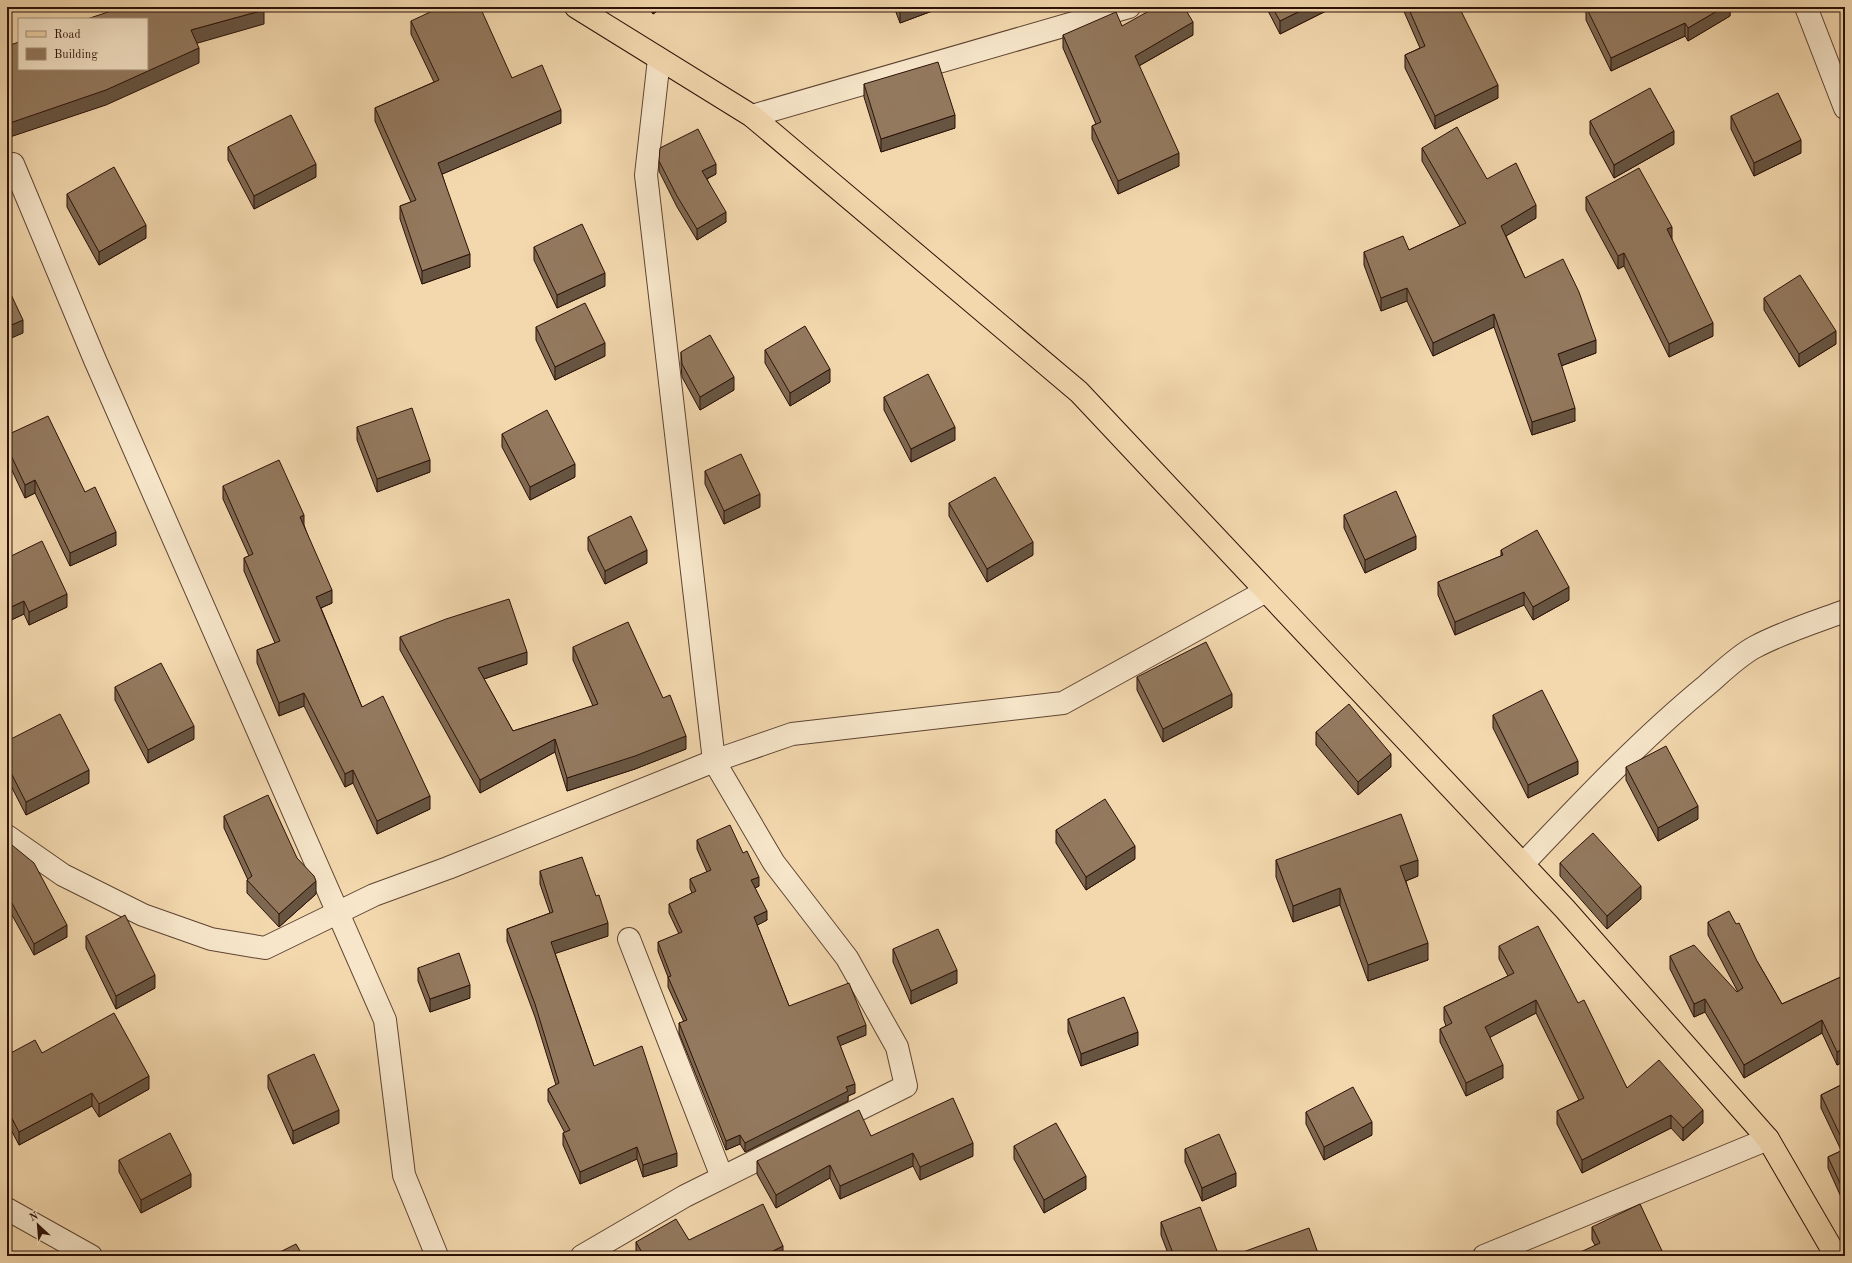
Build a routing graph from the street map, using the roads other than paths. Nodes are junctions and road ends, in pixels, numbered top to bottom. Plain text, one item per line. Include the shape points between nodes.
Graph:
1 (576, 7) edge
2 (1129, 7) edge
3 (1806, 7) edge
4 (658, 59) junction
5 (1845, 108) edge
6 (752, 116) junction
7 (13, 164) dead end
8 (1266, 590) junction
9 (1845, 611) edge
10 (714, 761) junction
11 (7, 836) edge
12 (1523, 864) junction
13 (338, 911) junction
14 (629, 939) dead end
15 (1768, 1139) junction
16 (722, 1177) junction
17 (7, 1209) edge
18 (91, 1256) edge
19 (437, 1256) edge
20 (582, 1256) edge
21 (1484, 1256) edge
22 (1836, 1256) edge

1 - 4 main road
2 - 6 street
3 - 5 street
4 - 6 main road
4 - 10 street via 646,175
6 - 8 main road via 1079,392
7 - 13 street via 98,367
8 - 10 street via 1063,703 792,734
8 - 12 main road
9 - 12 street via 1796,629 1749,652 1686,702 1637,747
10 - 13 street
10 - 16 street via 774,863 847,958 897,1047 906,1086
11 - 13 street via 63,874 143,915 211,940 265,948
12 - 15 main road
13 - 19 street via 385,1020 404,1175
14 - 16 street
15 - 21 street
15 - 22 main road
16 - 20 street
17 - 18 street

